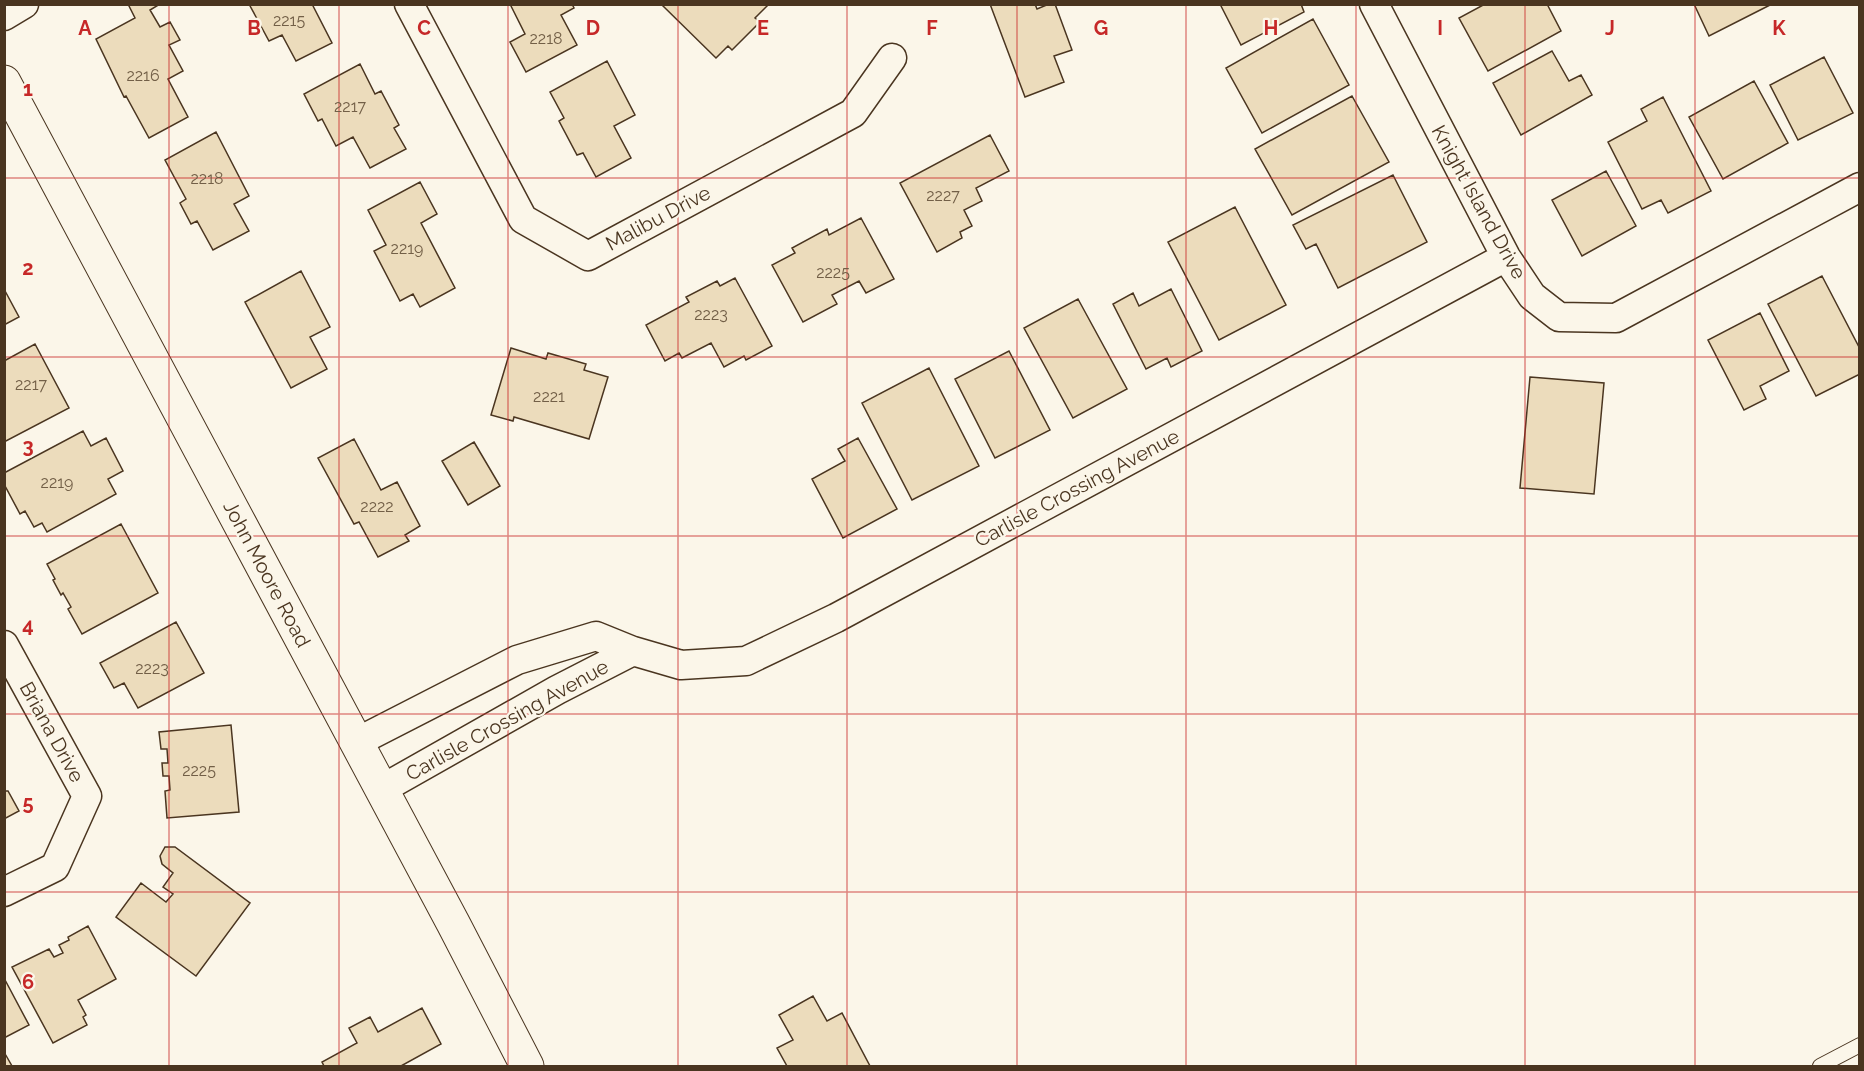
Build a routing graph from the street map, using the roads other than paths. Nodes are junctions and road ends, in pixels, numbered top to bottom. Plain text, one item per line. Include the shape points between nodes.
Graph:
1 (24, 4) edge
2 (409, 4) edge
3 (1374, 4) edge
4 (4, 16) edge
5 (892, 58) dead end
6 (4, 82) edge
7 (1860, 187) edge
8 (1506, 256) junction
9 (4, 645) edge
10 (633, 651) junction
11 (357, 742) junction
12 (382, 789) junction
13 (4, 892) edge
14 (1860, 1045) edge
15 (527, 1066) edge
16 (1820, 1066) edge

1 - 4 street
2 - 5 street, Malibu Drive via 523,219 588,255 853,113
3 - 8 street, Knight Island Drive
6 - 11 street, John Moore Road
7 - 8 street, Knight Island Drive via 1616,318 1559,317 1532,296
8 - 10 street, Carlisle Crossing Avenue via 836,618 746,661 681,665
9 - 13 street, Briana Drive via 87,796 55,867
10 - 11 street, Carlisle Crossing Avenue via 596,636 517,660
10 - 12 street, Carlisle Crossing Avenue
11 - 12 street, John Moore Road
12 - 15 street, John Moore Road
14 - 16 lane

